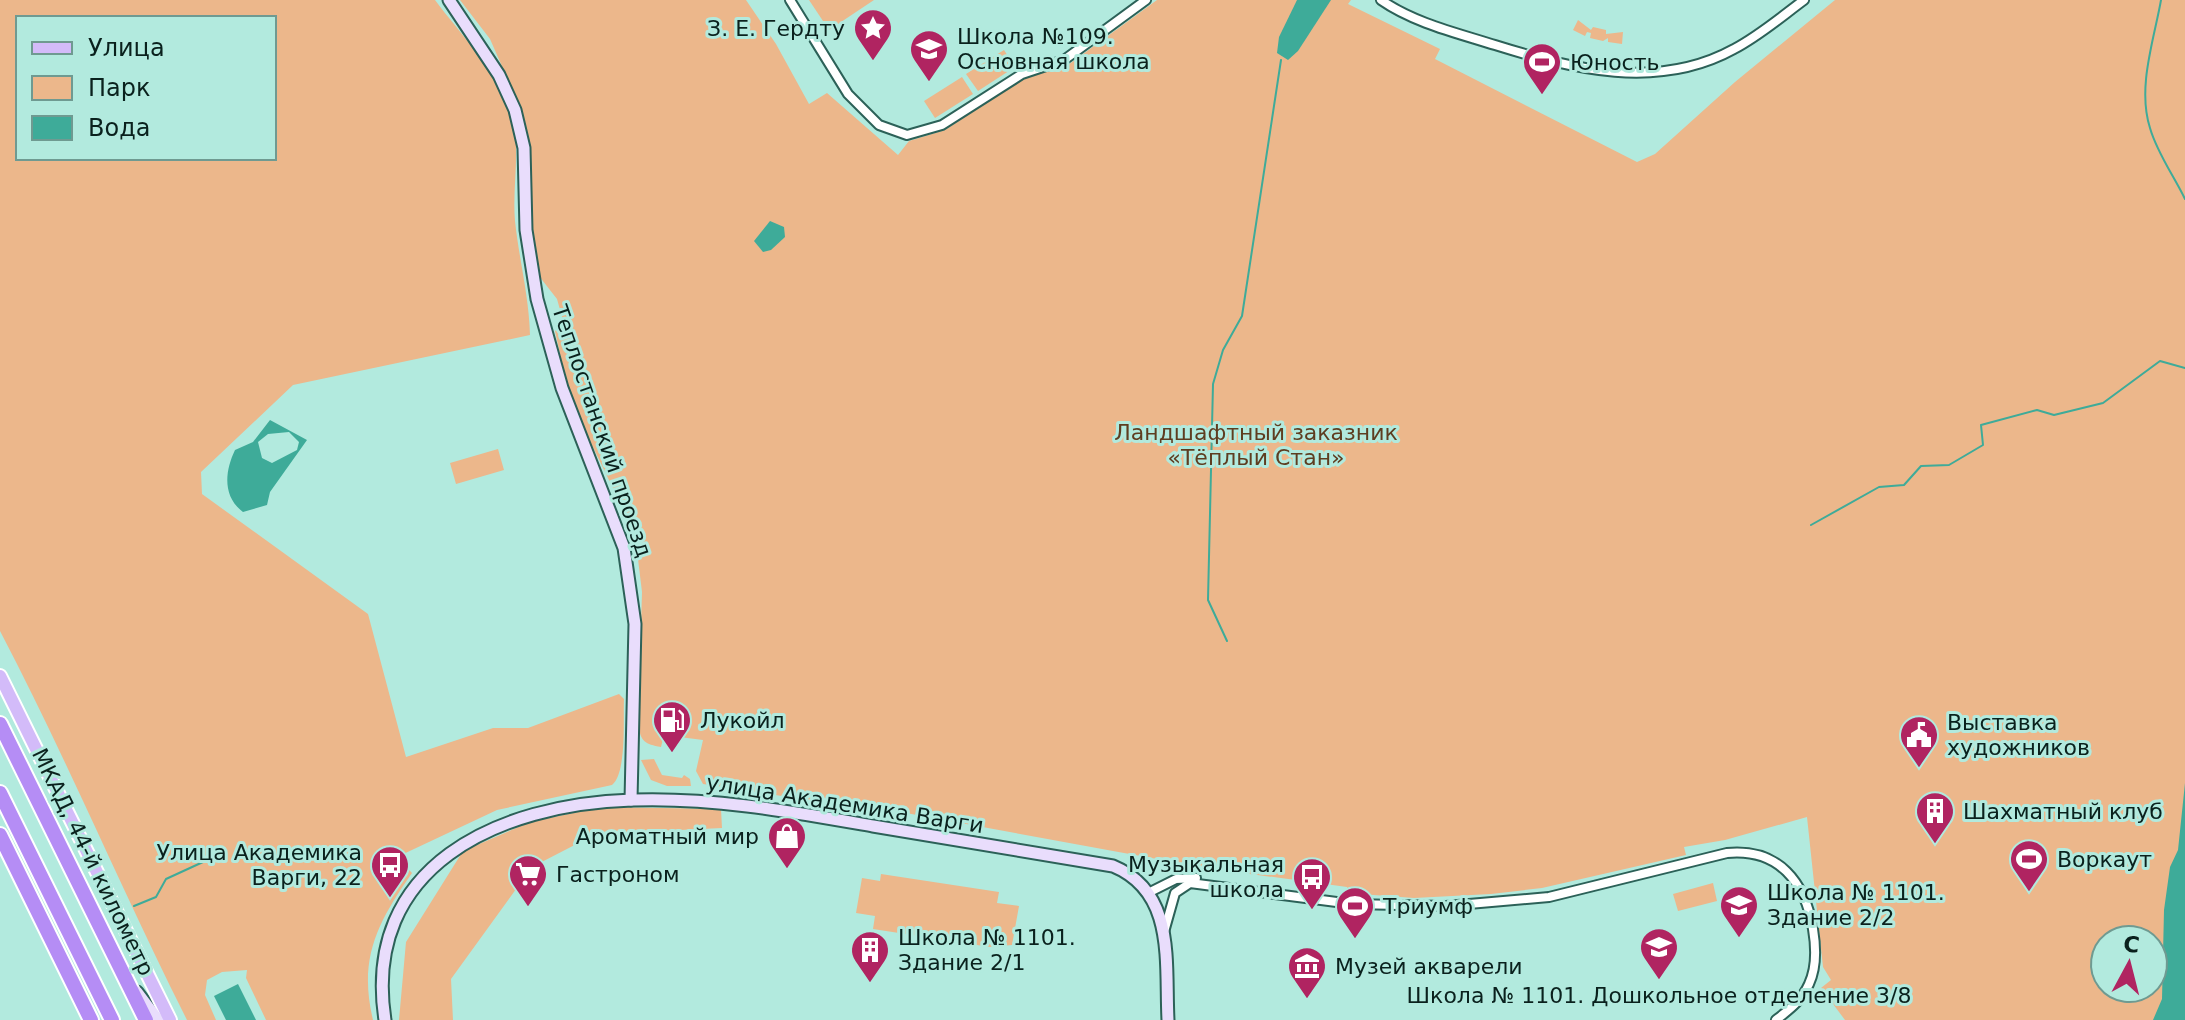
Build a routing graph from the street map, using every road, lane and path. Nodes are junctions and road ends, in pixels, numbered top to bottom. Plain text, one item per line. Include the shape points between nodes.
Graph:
1 (449, 0) edge
2 (790, 0) edge
3 (1146, 0) edge
4 (1381, 0) edge
5 (1804, 0) edge
6 (0, 676) edge
7 (0, 724) edge
8 (0, 793) edge
9 (631, 800) junction
10 (0, 835) edge
11 (1220, 884) junction
12 (1150, 892) junction
13 (1163, 937) junction
14 (123, 974) junction
15 (91, 1020) edge
16 (112, 1020) edge
17 (146, 1020) edge
18 (158, 1020) edge
19 (170, 1020) edge
20 (385, 1020) edge
21 (1168, 1020) edge
22 (1776, 1020) edge

1 - 9 street, Теплостанский проезд via 491,62 515,110 524,148 526,230 537,299 562,388 624,548 635,624
2 - 3 street via 848,94 879,125 907,135 942,125 1022,74 1064,60
4 - 5 street via 1416,19 1501,47 1586,70 1633,73 1710,60 1749,40
6 - 19 main road
7 - 14 highway, МКАД, 44-й километр
8 - 16 highway
9 - 12 street, улица Академика Варги via 773,810 1113,866 1130,873
9 - 20 street, улица Академика Варги via 520,819 492,828 436,862 391,925 380,972
10 - 15 highway
11 - 12 street via 1186,877
11 - 13 street via 1190,883 1178,889
11 - 22 street via 1352,904 1467,905 1549,897 1727,853 1752,853 1778,863 1797,881 1815,942 1810,983 1799,1001
12 - 13 street
13 - 21 street
14 - 17 highway, МКАД, 44-й километр
14 - 18 street

